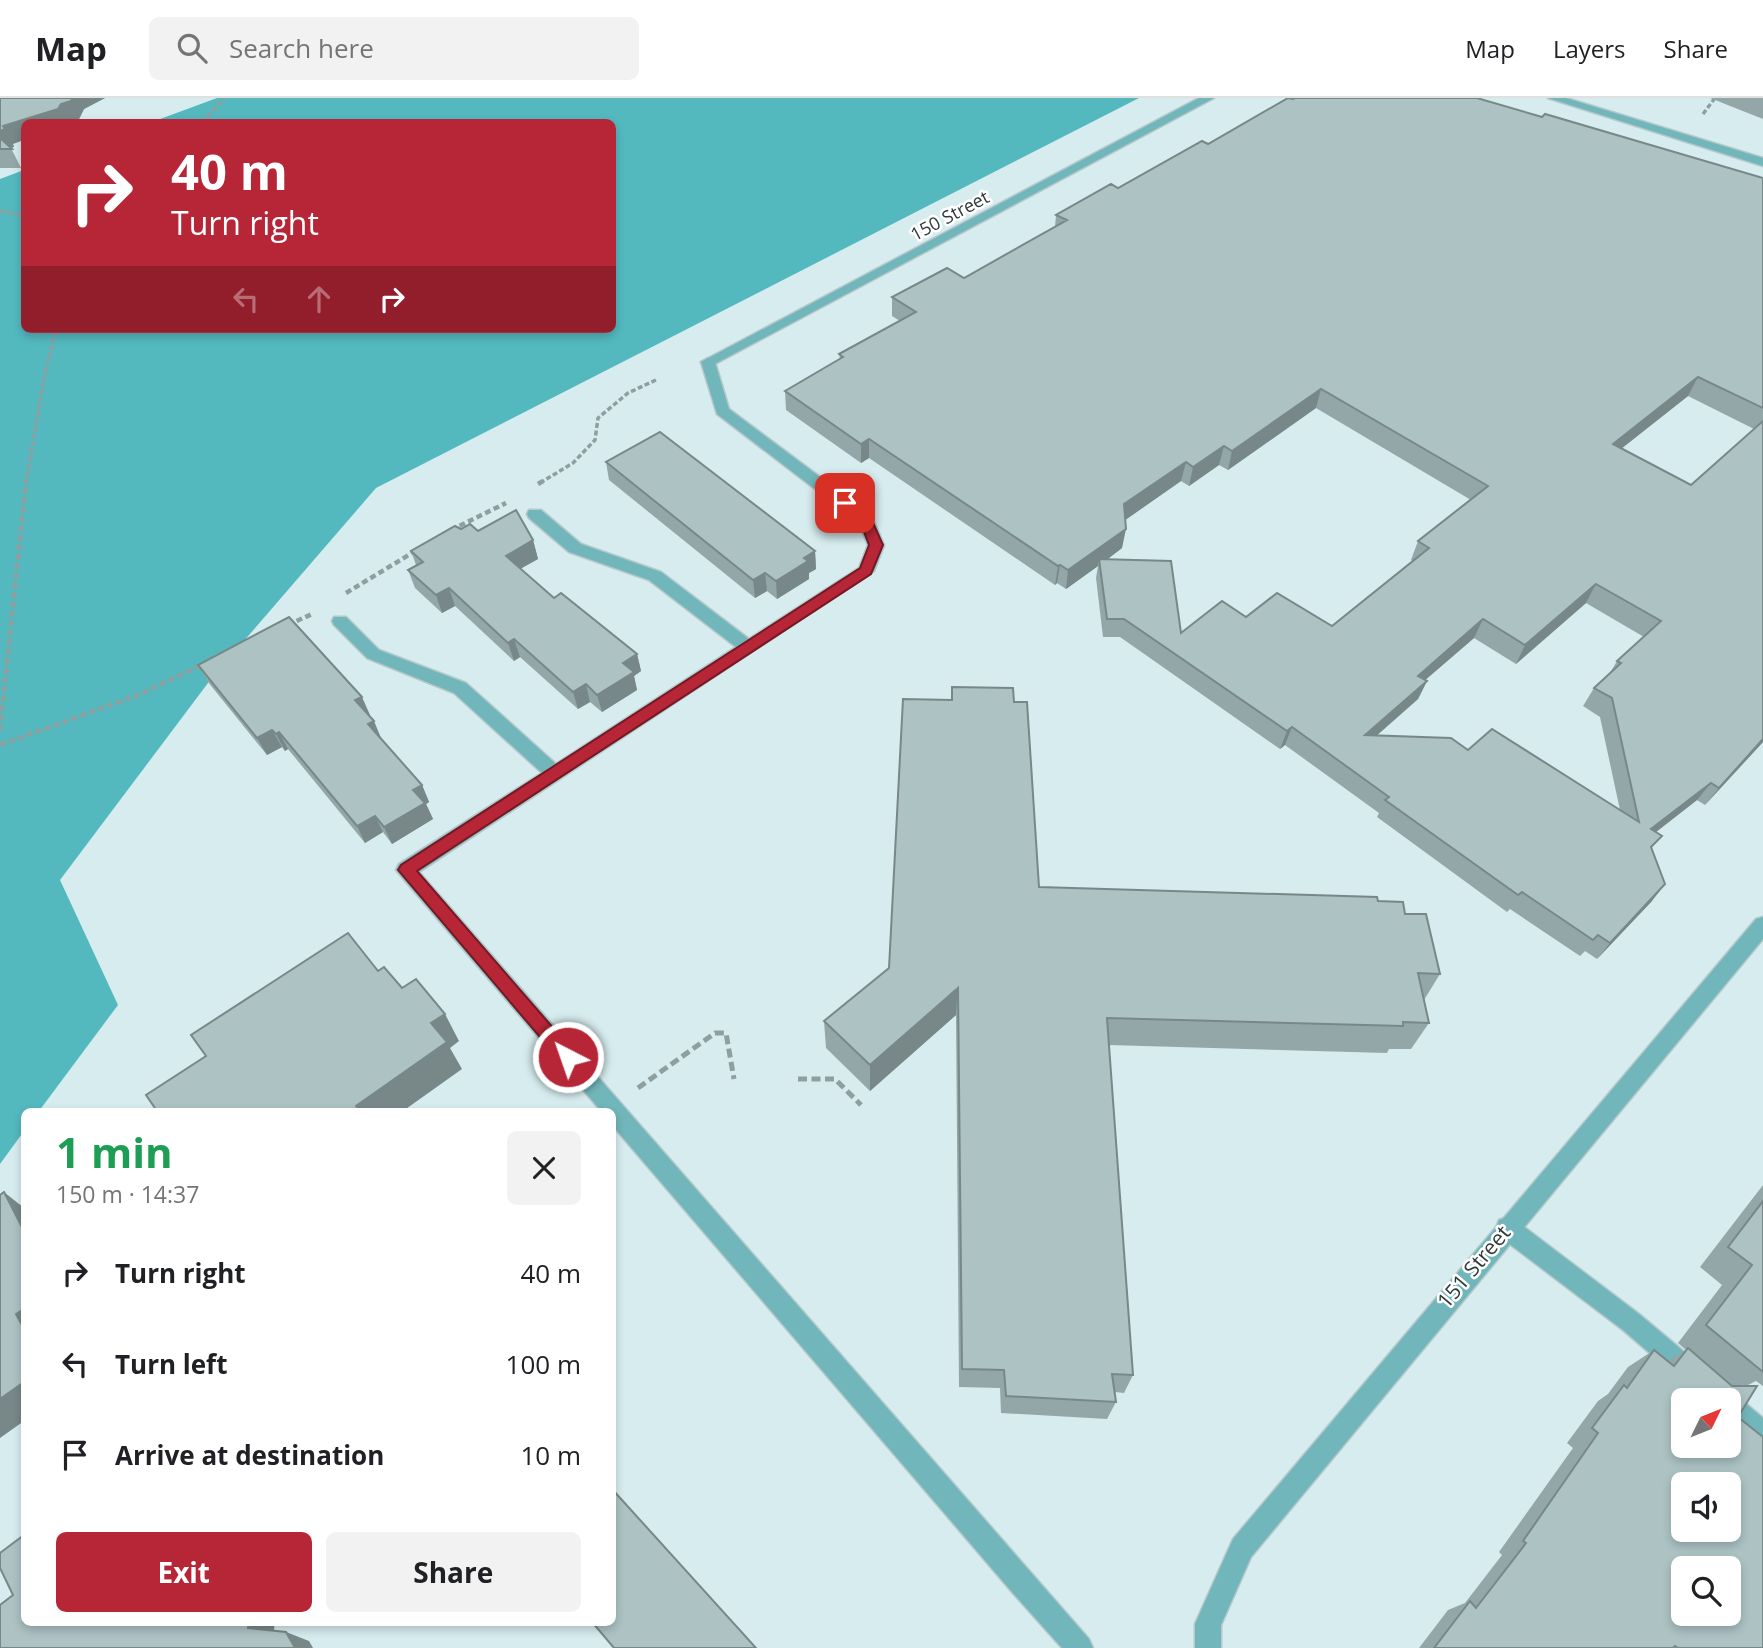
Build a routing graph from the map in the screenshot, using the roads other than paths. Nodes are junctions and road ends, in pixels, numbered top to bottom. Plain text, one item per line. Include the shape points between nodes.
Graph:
1 (1208, 98) edge
2 (1554, 98) edge
3 (1763, 162) edge
4 (535, 514) dead end
5 (340, 621) dead end
6 (747, 646) junction
7 (554, 773) junction
8 (1763, 925) edge
9 (611, 1108) edge
10 (616, 1113) edge
11 (1507, 1228) junction
12 (1709, 1388) edge
13 (1741, 1415) edge
14 (1763, 1434) edge
15 (1208, 1636) edge
16 (1080, 1648) edge

1 - 6 street, 150 Street via 708,362 722,411 865,519 876,545 866,571
2 - 3 street
4 - 6 street via 575,548 655,576
5 - 7 lane via 373,654 460,688
6 - 7 street
7 - 9 street via 406,870
8 - 11 street, 151 Street
10 - 16 street
11 - 12 street
11 - 15 street, 151 Street via 1242,1548
13 - 14 street

